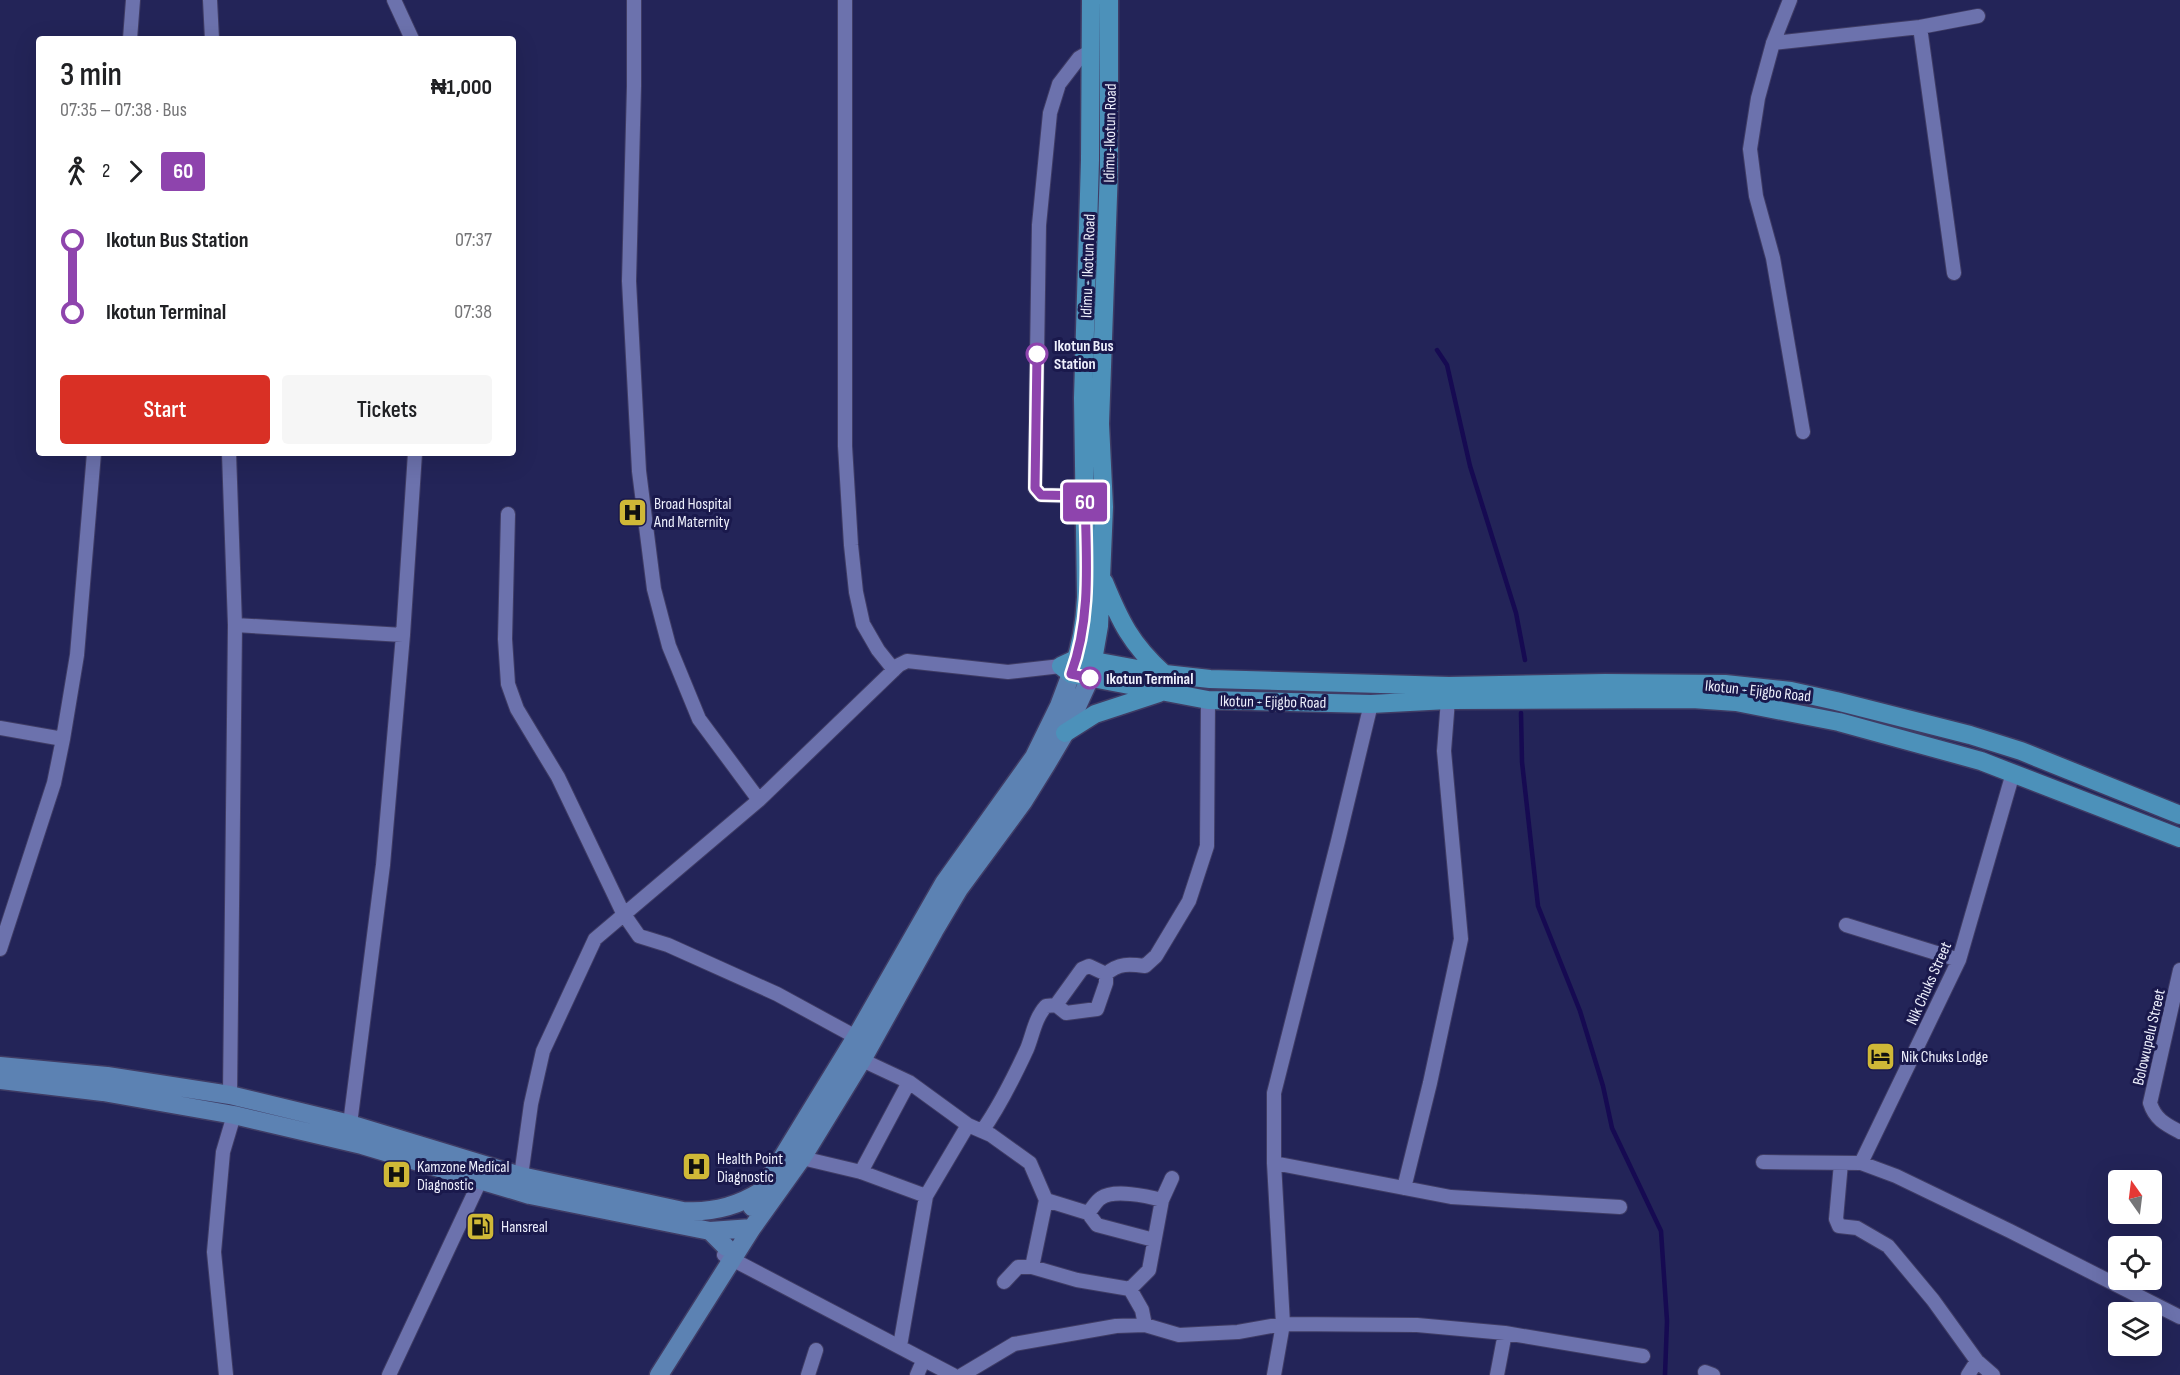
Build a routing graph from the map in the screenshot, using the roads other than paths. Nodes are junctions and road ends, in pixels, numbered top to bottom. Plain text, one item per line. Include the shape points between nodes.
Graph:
1 (133, 0) edge
2 (210, 0) edge
3 (394, 0) edge
4 (634, 0) edge
5 (845, 0) edge
6 (1091, 0) edge
7 (1108, 0) edge
8 (1790, 0) edge
9 (1978, 16) dead end
10 (1920, 27) junction
11 (130, 36) edge
12 (212, 36) edge
13 (410, 36) edge
14 (1773, 43) junction
15 (1091, 51) junction
16 (1954, 273) dead end
17 (1803, 432) dead end
18 (94, 456) edge
19 (229, 456) edge
20 (415, 456) edge
21 (1085, 496) junction
22 (508, 514) dead end
23 (1102, 577) junction
24 (235, 625) junction
25 (403, 635) junction
26 (1078, 668) junction
27 (894, 670) junction
28 (1163, 683) junction
29 (1208, 700) junction
30 (1448, 700) junction
31 (1371, 704) junction
32 (0, 728) edge
33 (1065, 733) junction
34 (1970, 735) junction
35 (63, 739) junction
36 (1963, 756) junction
37 (2013, 773) junction
38 (759, 800) junction
39 (2180, 815) edge
40 (2180, 837) edge
41 (623, 913) junction
42 (1846, 925) dead end
43 (0, 949) edge
44 (1959, 960) junction
45 (2180, 970) edge
46 (1106, 974) junction
47 (1056, 1005) junction
48 (856, 1038) junction
49 (862, 1060) junction
50 (0, 1066) edge
51 (0, 1080) edge
52 (909, 1083) junction
53 (230, 1095) junction
54 (234, 1115) junction
55 (350, 1124) junction
56 (968, 1125) junction
57 (982, 1131) junction
58 (2180, 1132) edge
59 (802, 1158) junction
60 (1762, 1162) dead end
61 (1274, 1163) junction
62 (1841, 1163) junction
63 (1861, 1163) junction
64 (861, 1172) junction
65 (521, 1176) junction
66 (1172, 1178) dead end
67 (480, 1180) junction
68 (1404, 1188) junction
69 (762, 1191) junction
70 (926, 1197) junction
71 (1046, 1200) junction
72 (1162, 1200) junction
73 (1620, 1208) dead end
74 (720, 1209) junction
75 (1088, 1213) junction
76 (1154, 1240) junction
77 (736, 1243) junction
78 (1032, 1267) junction
79 (1004, 1282) dead end
80 (1130, 1289) junction
81 (2180, 1317) edge
82 (1283, 1324) junction
83 (1144, 1325) junction
84 (1505, 1334) junction
85 (900, 1346) junction
86 (816, 1350) dead end
87 (1643, 1356) dead end
88 (924, 1361) junction
89 (1977, 1361) junction
90 (226, 1375) edge
91 (389, 1375) edge
92 (649, 1375) edge
93 (659, 1375) edge
94 (808, 1375) edge
95 (917, 1375) edge
96 (953, 1375) edge
97 (962, 1375) edge
98 (1274, 1375) edge
99 (1497, 1375) edge
100 (1968, 1375) edge
101 (1993, 1375) edge

1 - 11 street
2 - 12 street
3 - 13 street
4 - 38 street via 629,281 639,471 654,589 669,646 699,719
5 - 27 street via 845,446 851,545 855,592 864,624
6 - 15 main road, Idimu - Ikotun Road
7 - 23 main road, Idimu-Ikotun Road via 1109,168 1100,424
8 - 14 street
9 - 10 street
10 - 14 street
10 - 16 street
14 - 17 street via 1750,149
15 - 21 main road, Idimu - Ikotun Road via 1083,398
15 - 21 street via 1079,58 1059,84 1050,113 1039,225 1035,488 1041,495
18 - 35 street via 77,655
19 - 24 street
20 - 25 street
21 - 26 main road, Idimu - Ikotun Road via 1085,615
22 - 41 street via 508,684 516,709 558,777
23 - 26 main road, Idimu-Ikotun Road via 1100,626
23 - 28 main road via 1120,621
24 - 25 street
24 - 53 street
25 - 55 street via 383,865
26 - 27 street via 1008,672 908,661
26 - 28 main road, Ikotun - Ejigbo Road
26 - 33 main road
26 - 48 main road via 1034,757 945,883
27 - 38 street
28 - 29 main road, Ikotun - Ejigbo Road
28 - 33 main road via 1095,714
28 - 34 main road, Ikotun - Ejigbo Road via 1210,679 1449,686 1725,684 1825,698
29 - 31 main road, Ikotun - Ejigbo Road
29 - 46 street via 1207,846 1192,892 1156,956 1145,966 1127,963
30 - 31 main road, Ikotun - Ejigbo Road
30 - 36 main road, Ikotun - Ejigbo Road via 1736,702 1839,722
30 - 68 street via 1444,751 1461,939
31 - 61 street via 1274,1093
32 - 35 street
33 - 49 main road via 1023,802 959,889
34 - 36 main road
34 - 39 main road, Ikotun - Ejigbo Road via 2021,751
35 - 43 street via 54,783
36 - 37 main road, Ikotun - Ejigbo Road
37 - 40 main road, Ikotun - Ejigbo Road
37 - 44 street, Nik Chuks Street
38 - 41 street
41 - 48 street via 639,936 777,994
41 - 65 street via 595,939 543,1051
42 - 44 street
44 - 63 street, Nik Chuks Street
45 - 58 street, Bolowupelu Street via 2150,1103 2154,1116
46 - 47 street via 1089,966 1082,969
46 - 47 street via 1096,1010 1066,1013
47 - 57 street via 1046,1006 1040,1013 1027,1049
48 - 69 main road
49 - 52 street
49 - 59 main road
50 - 53 main road via 106,1076
51 - 54 main road via 103,1092
52 - 56 street
52 - 64 street
53 - 55 main road
54 - 67 main road via 362,1145
54 - 90 street via 223,1152 214,1252
55 - 65 main road
56 - 57 street
56 - 70 street
57 - 71 street via 1030,1163
59 - 64 street
59 - 77 main road
60 - 62 street
61 - 68 street
61 - 82 street
62 - 63 street
62 - 89 street via 1836,1219 1839,1226 1857,1228 1888,1246 1934,1300
63 - 81 street via 2010,1231
64 - 70 street
65 - 74 main road via 683,1211
66 - 72 street
67 - 77 main road via 530,1195 710,1231
67 - 91 street
68 - 73 street via 1451,1197
69 - 74 main road
69 - 77 main road
70 - 85 street
71 - 75 street
71 - 78 street
72 - 75 street via 1119,1194 1101,1198
72 - 76 street
74 - 77 main road
75 - 76 street via 1097,1225
76 - 80 street via 1149,1270
77 - 85 street
77 - 92 main road
77 - 93 main road
78 - 79 street via 1018,1267
78 - 80 street
80 - 83 street via 1142,1310
82 - 83 street via 1238,1332 1179,1335
82 - 84 street via 1417,1325
82 - 98 street
83 - 97 street via 1116,1326 1014,1344
84 - 87 street
84 - 99 street
85 - 88 street
86 - 94 street
88 - 95 street
88 - 96 street
89 - 100 street
89 - 101 street

